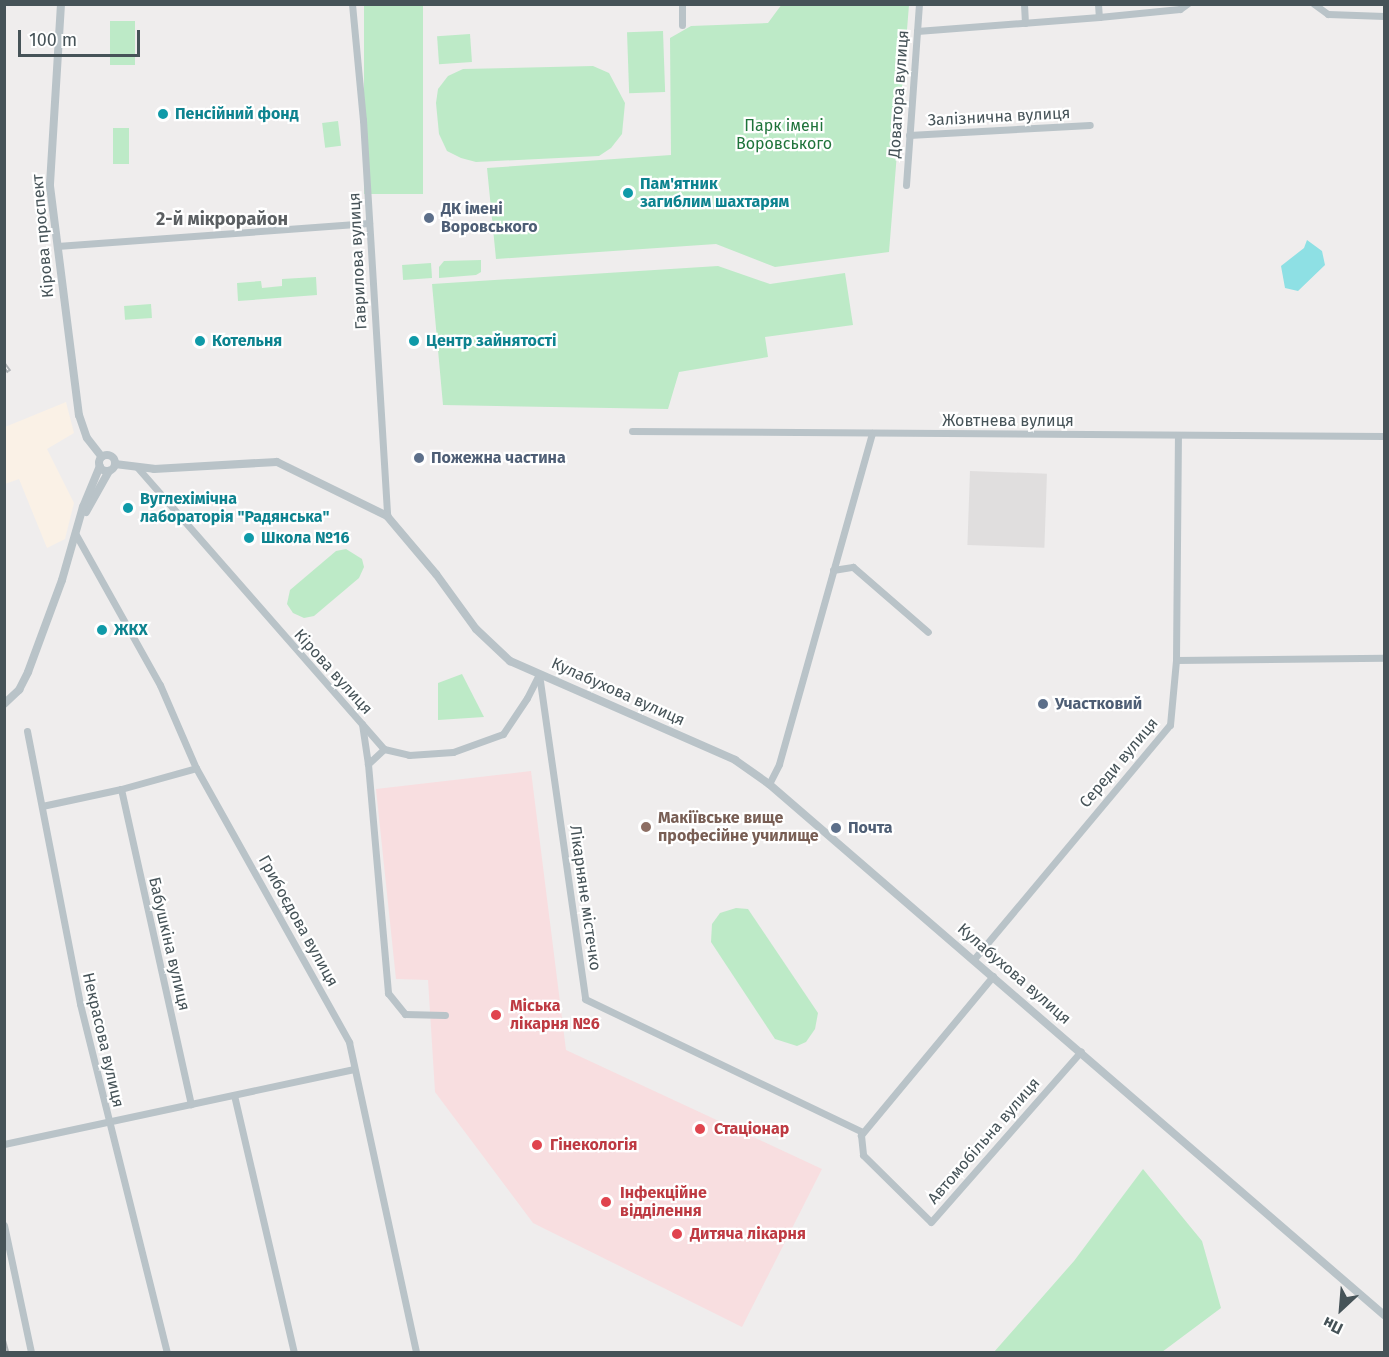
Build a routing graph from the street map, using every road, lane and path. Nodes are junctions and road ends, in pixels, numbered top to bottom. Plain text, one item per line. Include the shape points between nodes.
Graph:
1 (61, 4) edge
2 (352, 4) edge
3 (682, 4) edge
4 (919, 4) edge
5 (1024, 4) edge
6 (1098, 4) edge
7 (1187, 4) edge
8 (1314, 4) edge
9 (1384, 16) edge
10 (1099, 17) junction
11 (1025, 22) junction
12 (682, 25) dead end
13 (916, 31) junction
14 (1090, 125) dead end
15 (909, 135) junction
16 (906, 185) dead end
17 (369, 224) junction
18 (57, 246) junction
19 (632, 431) dead end
20 (872, 434) junction
21 (1178, 435) junction
22 (1384, 436) edge
23 (101, 462) junction
24 (137, 466) junction
25 (112, 467) junction
26 (387, 516) junction
27 (75, 533) junction
28 (833, 570) junction
29 (928, 632) dead end
30 (1384, 658) edge
31 (1176, 660) junction
32 (539, 674) junction
33 (4, 704) edge
34 (362, 724) junction
35 (27, 731) dead end
36 (384, 748) junction
37 (368, 764) junction
38 (196, 768) junction
39 (769, 784) junction
40 (121, 789) junction
41 (42, 806) junction
42 (974, 959) junction
43 (993, 976) junction
44 (445, 1015) dead end
45 (1081, 1052) junction
46 (354, 1069) junction
47 (234, 1095) junction
48 (191, 1104) junction
49 (109, 1122) junction
50 (863, 1132) junction
51 (4, 1144) edge
52 (4, 1225) edge
53 (1384, 1316) edge
54 (31, 1353) edge
55 (167, 1353) edge
56 (294, 1353) edge
57 (416, 1353) edge

1 - 18 street, Кірова проспект via 50,186
2 - 17 street, Гаврилова вулиця
3 - 12 street
4 - 13 street, Доватора вулиця
5 - 11 street
6 - 10 street
7 - 10 street via 1180,9
8 - 9 street via 1328,14
10 - 11 street
11 - 13 street
13 - 15 street, Доватора вулиця
14 - 15 street, Залізнична вулиця
15 - 16 street, Доватора вулиця
17 - 18 street
17 - 26 street, Гаврилова вулиця
18 - 23 street, Кірова проспект via 79,416
19 - 20 street, Жовтнева вулиця
20 - 21 street, Жовтнева вулиця
20 - 28 street
21 - 22 street, Жовтнева вулиця
21 - 31 street, Середи вулиця
23 - 25 street
23 - 25 street via 112,457
23 - 27 street
24 - 25 street, Кулабухова вулиця
24 - 26 street, Кулабухова вулиця via 154,469 277,462
24 - 34 street, Кірова вулиця
25 - 27 street
26 - 32 street, Кулабухова вулиця via 476,629 510,661
27 - 33 street via 28,672 19,690
27 - 38 street, Грибоєдова вулиця via 160,685
28 - 29 street via 853,567
28 - 39 street via 779,764
30 - 31 street
31 - 42 street, Середи вулиця via 1170,725
32 - 36 street via 503,734 453,752 409,755
32 - 39 street, Кулабухова вулиця via 735,760
32 - 50 street, Лікарняне містечко via 585,999
34 - 36 street, Кірова вулиця
34 - 37 street
35 - 41 street, Некрасова вулиця
36 - 37 street
37 - 44 street via 388,993 405,1014
38 - 40 street
38 - 46 street, Грибоєдова вулиця via 348,1042
39 - 42 street, Кулабухова вулиця
40 - 41 street
40 - 48 street, Бабушкіна вулиця
41 - 49 street, Некрасова вулиця via 80,1005
42 - 43 street, Кулабухова вулиця
43 - 45 street, Кулабухова вулиця
43 - 50 street
45 - 50 street, Автомобільна вулиця via 931,1222 862,1155
45 - 53 street, Кулабухова вулиця
46 - 47 street
46 - 57 street, Грибоєдова вулиця
47 - 48 street
47 - 56 street
48 - 49 street
49 - 51 street
49 - 55 street, Некрасова вулиця
52 - 54 street

